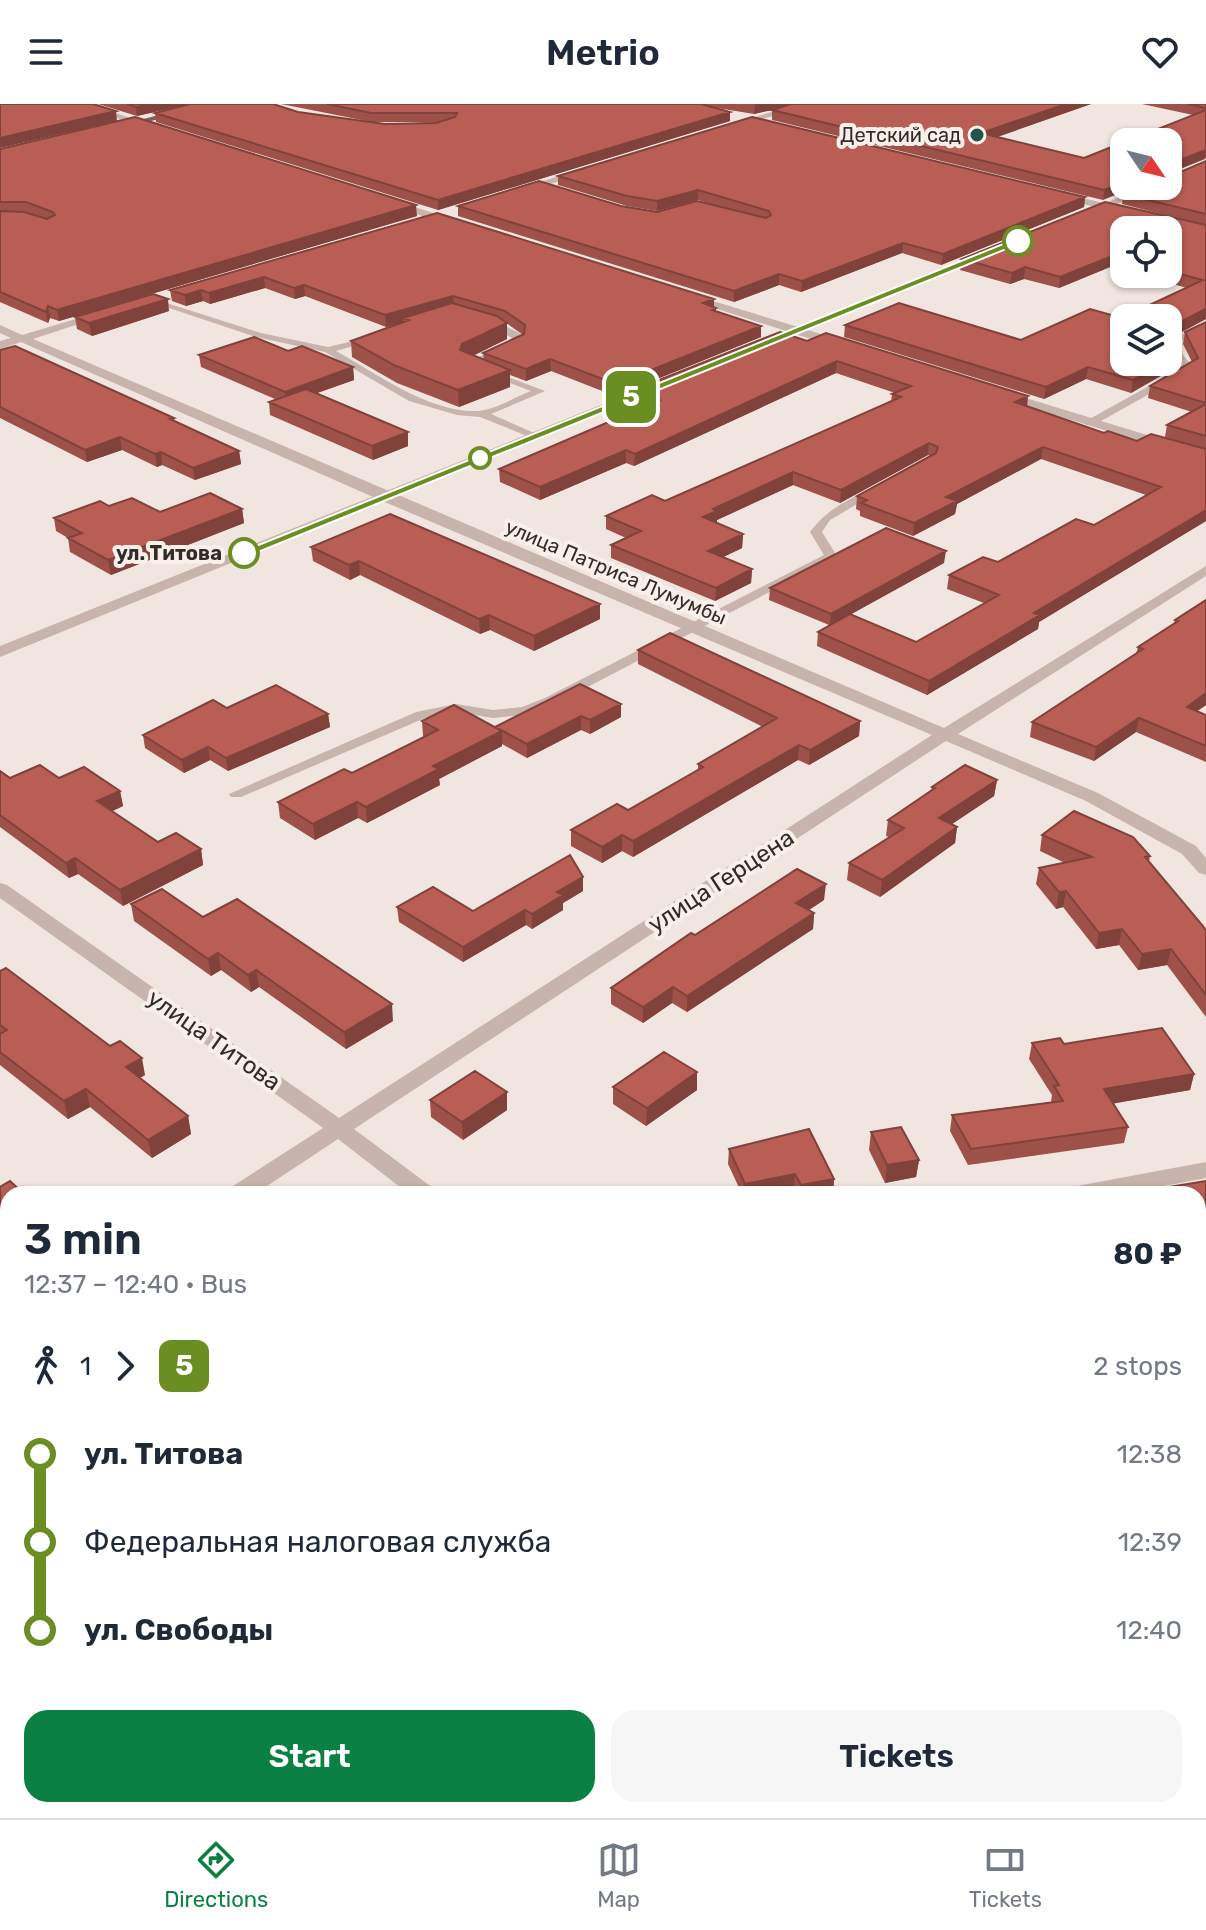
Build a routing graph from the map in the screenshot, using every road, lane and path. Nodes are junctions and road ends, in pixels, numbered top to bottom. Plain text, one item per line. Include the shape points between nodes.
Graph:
1 (79, 104) edge
2 (213, 104) edge
3 (805, 104) edge
4 (724, 114) edge
5 (752, 120) junction
6 (136, 122) junction
7 (767, 124) edge
8 (106, 129) edge
9 (721, 130) edge
10 (166, 131) edge
11 (600, 166) edge
12 (539, 185) junction
13 (551, 188) edge
14 (1042, 191) edge
15 (509, 194) edge
16 (376, 198) edge
17 (1119, 200) edge
18 (1104, 206) junction
19 (450, 212) edge
20 (1130, 212) edge
21 (436, 217) junction
22 (1070, 220) edge
23 (421, 221) edge
24 (466, 226) edge
25 (1001, 248) edge
26 (676, 292) edge
27 (169, 295) edge
28 (154, 300) junction
29 (140, 304) edge
30 (110, 312) edge
31 (475, 317) edge
32 (1206, 325) edge
33 (0, 329) edge
34 (796, 330) junction
35 (379, 335) edge
36 (21, 338) junction
37 (0, 345) edge
38 (754, 348) edge
39 (855, 349) edge
40 (328, 350) junction
41 (667, 383) edge
42 (987, 390) edge
43 (482, 414) junction
44 (1090, 423) junction
45 (536, 436) junction
46 (1206, 457) edge
47 (883, 486) edge
48 (385, 497) junction
49 (1206, 570) edge
50 (692, 628) junction
51 (0, 652) edge
52 (943, 736) junction
53 (236, 794) dead end
54 (1198, 849) edge
55 (1206, 869) edge
56 (0, 889) edge
57 (341, 1130) junction
58 (1206, 1170) edge
59 (251, 1186) edge
60 (414, 1186) edge
61 (1120, 1186) edge

1 - 6 street
2 - 6 main road
3 - 5 street
4 - 5 street
5 - 7 street
5 - 9 street
6 - 8 main road
6 - 10 street
11 - 12 street
12 - 13 lane
12 - 15 street
14 - 18 street
16 - 21 street
17 - 18 street
18 - 20 street
18 - 22 street
19 - 21 street
21 - 23 street
21 - 24 street
25 - 34 street
26 - 34 street
27 - 28 street
28 - 29 street
28 - 40 lane via 259,335
30 - 36 street
31 - 43 lane via 520,341 467,365 540,391
32 - 44 lane via 1174,341 1189,368
33 - 36 street, улица Патриса Лумумбы
34 - 38 street
34 - 39 street
35 - 40 lane
36 - 37 street
36 - 48 street, улица Патриса Лумумбы
40 - 43 lane via 413,399
41 - 45 street
42 - 44 street
43 - 45 lane
44 - 46 street
45 - 48 street
47 - 50 lane via 826,518 816,532 831,556
48 - 50 street, улица Патриса Лумумбы
48 - 51 street
49 - 52 street, улица Герцена
50 - 52 street, улица Патриса Лумумбы
50 - 53 lane via 524,711 493,714 456,708 421,715
52 - 54 street, улица Патриса Лумумбы via 1092,797
52 - 57 street, улица Герцена
54 - 55 street, улица Патриса Лумумбы
56 - 57 street, улица Титова
57 - 59 street, улица Герцена
57 - 60 street, улица Титова
58 - 61 street

